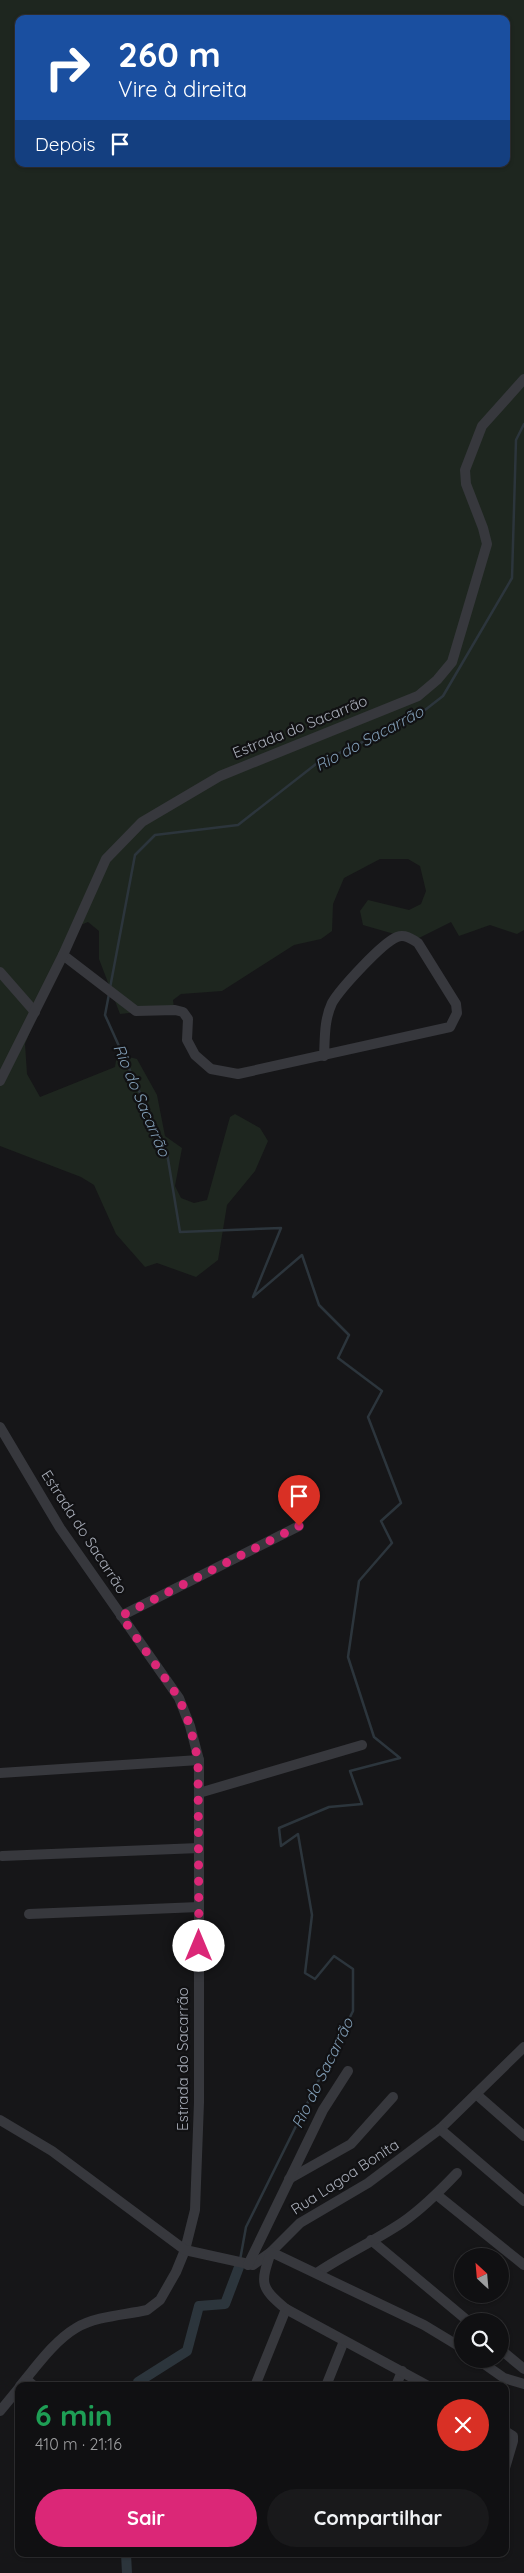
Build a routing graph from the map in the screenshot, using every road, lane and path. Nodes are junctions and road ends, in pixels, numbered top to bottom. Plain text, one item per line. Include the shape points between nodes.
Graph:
1 (524, 379) edge
2 (63, 955) junction
3 (0, 972) edge
4 (35, 1012) junction
5 (324, 1056) junction
6 (0, 1081) edge
7 (0, 1427) edge
8 (299, 1526) dead end
9 (121, 1616) junction
10 (362, 1745) dead end
11 (198, 1760) junction
12 (0, 1773) edge
13 (199, 1792) junction
14 (199, 1848) junction
15 (2, 1856) dead end
16 (199, 1907) junction
17 (29, 1914) dead end
18 (524, 2047) edge
19 (348, 2071) dead end
20 (476, 2094) junction
21 (393, 2097) dead end
22 (0, 2120) edge
23 (440, 2129) junction
24 (524, 2136) edge
25 (457, 2173) dead end
26 (288, 2180) junction
27 (437, 2195) junction
28 (524, 2201) edge
29 (371, 2240) junction
30 (185, 2250) junction
31 (271, 2252) junction
32 (246, 2264) junction
33 (524, 2265) edge
34 (317, 2274) junction
35 (286, 2309) junction
36 (458, 2313) edge
37 (344, 2341) junction
38 (454, 2343) edge
39 (509, 2356) edge
40 (490, 2368) edge
41 (524, 2369) edge
42 (402, 2371) junction
43 (27, 2382) edge
44 (258, 2382) edge
45 (328, 2382) edge
46 (398, 2382) edge
47 (421, 2382) edge
48 (524, 2384) edge
49 (15, 2395) edge
50 (0, 2411) edge
51 (509, 2434) edge
52 (509, 2454) edge

1 - 2 street, Estrada do Sacarrão via 482,426 465,470 466,484 487,544 452,662 418,696 220,776 142,822 106,859
2 - 4 street, Estrada do Sacarrão
2 - 5 street via 136,1011 183,1012 188,1019 187,1040 195,1055 211,1069 238,1074
3 - 4 street
4 - 6 street, Estrada do Sacarrão
5 - 5 street via 450,1027 457,1013 456,1004 418,944 409,937 397,937 375,954 333,1002 326,1024
7 - 9 street, Estrada do Sacarrão via 60,1528
8 - 9 street
9 - 11 street, Estrada do Sacarrão via 179,1698
10 - 13 street
11 - 12 street
11 - 13 street, Estrada do Sacarrão
13 - 14 street, Estrada do Sacarrão
14 - 15 street
14 - 16 street, Estrada do Sacarrão
16 - 17 street
16 - 30 street, Estrada do Sacarrão via 199,2102 195,2210
18 - 20 street, Rua Lagoa Bonita
19 - 26 street via 323,2110
20 - 23 street, Rua Lagoa Bonita
20 - 24 street
21 - 26 street via 351,2144
22 - 30 street via 52,2151
23 - 28 street
23 - 31 street, Rua Lagoa Bonita via 368,2183 300,2223
25 - 27 street
26 - 32 street
27 - 29 street via 401,2223
27 - 33 street
29 - 34 street via 344,2254
29 - 36 street
30 - 32 street
30 - 43 street, Estrada do Sacarrão via 176,2272 154,2306 77,2327 62,2338
31 - 32 street, Rua Lagoa Bonita via 258,2262
31 - 34 street
31 - 35 street via 262,2281 266,2292
34 - 38 street via 424,2325
35 - 37 street
35 - 44 street
37 - 42 street
37 - 45 street
39 - 41 street
40 - 48 street via 504,2378
42 - 46 street
42 - 47 street
49 - 50 street, Estrada do Sacarrão
51 - 52 street via 513,2441

